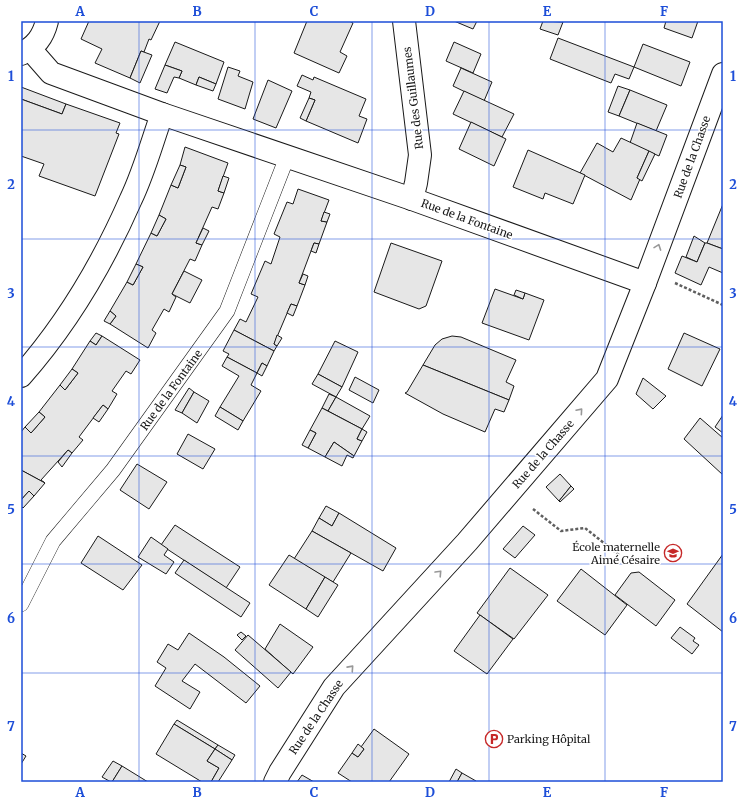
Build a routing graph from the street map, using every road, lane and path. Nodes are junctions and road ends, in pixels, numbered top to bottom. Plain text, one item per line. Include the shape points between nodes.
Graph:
1 (47, 21) edge
2 (404, 21) edge
3 (25, 51) edge
4 (723, 74) edge
5 (162, 114) junction
6 (287, 157) junction
7 (412, 199) junction
8 (645, 283) junction
9 (723, 304) edge
10 (21, 376) edge
11 (549, 522) dead end
12 (619, 555) dead end
13 (21, 604) edge
14 (275, 782) edge

1 - 3 street via 44,33
2 - 7 street, Rue des Guillaumes via 420,155
3 - 5 street, Rue de la Fontaine via 51,73
8 -> 4 street, Rue de la Chasse
5 - 6 street, Rue de la Fontaine
5 - 10 street via 132,198 105,255 67,319
6 - 7 street, Rue de la Fontaine
6 - 13 lane, Rue de la Fontaine via 227,312 113,470 54,541
7 - 8 street, Rue de la Fontaine
8 - 9 path via 673,282
14 -> 8 street, Rue de la Chasse via 334,688 467,542 607,379
11 - 12 path via 561,531 585,528

